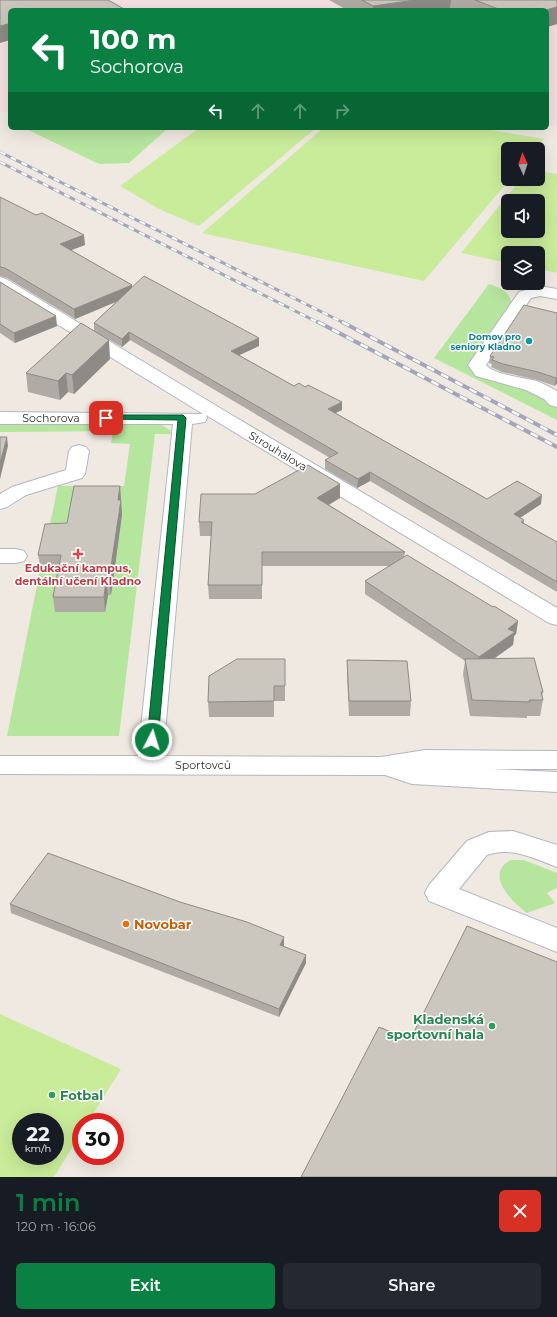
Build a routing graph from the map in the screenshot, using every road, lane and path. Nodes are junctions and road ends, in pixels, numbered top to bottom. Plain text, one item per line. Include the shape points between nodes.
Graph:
1 (0, 282) edge
2 (557, 294) edge
3 (556, 399) edge
4 (0, 418) edge
5 (183, 418) junction
6 (223, 418) junction
7 (79, 451) dead end
8 (0, 502) edge
9 (557, 618) edge
10 (557, 760) edge
11 (0, 765) edge
12 (150, 765) junction
13 (381, 766) junction
14 (557, 782) edge
15 (557, 856) edge
16 (557, 940) edge

1 - 6 street, Strouhalova
2 - 3 street via 540,291 525,295 477,365 482,372 539,389
4 - 5 street, Sochorova
5 - 6 street, Sochorova
5 - 12 street
6 - 9 street, Strouhalova
7 - 8 street via 75,474 19,492
10 - 13 street, Sportovců via 425,759
11 - 12 street, Sportovců
12 - 13 street, Sportovců
13 - 14 street, Sportovců via 412,774
15 - 16 street via 513,841 489,843 477,848 439,893

